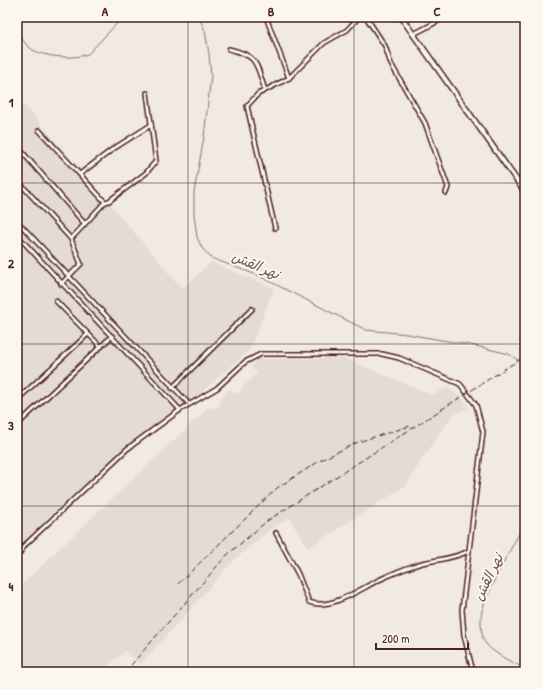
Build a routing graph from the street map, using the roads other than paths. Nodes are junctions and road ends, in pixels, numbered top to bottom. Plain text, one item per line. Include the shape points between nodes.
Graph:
1 (266, 17) edge
2 (359, 17) edge
3 (366, 17) edge
4 (401, 17) edge
5 (446, 17) edge
6 (413, 34) junction
7 (229, 49) dead end
8 (289, 78) junction
9 (265, 90) junction
10 (147, 94) dead end
11 (151, 125) junction
12 (39, 130) dead end
13 (17, 139) edge
14 (17, 145) edge
15 (80, 174) junction
16 (17, 180) edge
17 (525, 192) edge
18 (446, 193) dead end
19 (105, 202) junction
20 (17, 222) edge
21 (84, 223) junction
22 (21, 226) junction
23 (275, 228) dead end
24 (17, 230) edge
25 (17, 235) edge
26 (71, 239) junction
27 (69, 276) junction
28 (61, 284) junction
29 (56, 301) dead end
30 (252, 309) dead end
31 (88, 334) junction
32 (112, 336) junction
33 (101, 347) junction
34 (172, 388) junction
35 (17, 400) edge
36 (188, 404) junction
37 (180, 410) junction
38 (17, 424) edge
39 (276, 534) dead end
40 (469, 551) junction
41 (17, 557) edge
42 (473, 672) edge

1 - 8 street
2 - 8 street via 347,30 324,43
3 - 18 street via 385,46 391,64 425,123 448,187
4 - 6 main road
5 - 6 street
6 - 17 main road
7 - 9 street via 243,52 254,59
8 - 9 street
9 - 23 street via 247,106
10 - 11 street
11 - 15 street
11 - 19 street via 156,161 146,173
12 - 15 street
13 - 14 street via 20,142
14 - 21 street
15 - 19 street
16 - 26 street
19 - 21 street
20 - 22 street
21 - 26 street
22 - 24 street
22 - 27 street
25 - 28 street
26 - 27 street via 81,264
27 - 28 street
27 - 34 street
28 - 32 street
29 - 31 street
30 - 34 street
31 - 33 street
31 - 35 street
32 - 33 street
32 - 37 street
33 - 38 street
34 - 36 street
36 - 37 street
36 - 40 street via 216,388 245,362 261,354 382,354 399,358 460,384 476,405 483,432
37 - 41 street via 127,449 25,545
39 - 40 street via 298,574 309,602 316,605 355,594 381,579 426,562 448,559
40 - 42 street via 462,610 464,635

